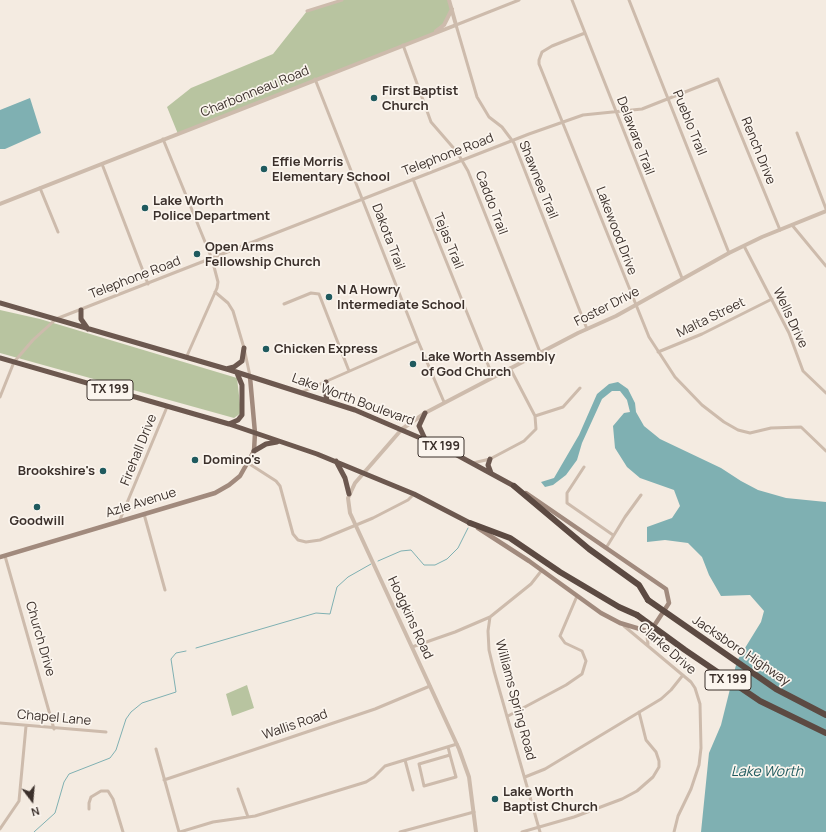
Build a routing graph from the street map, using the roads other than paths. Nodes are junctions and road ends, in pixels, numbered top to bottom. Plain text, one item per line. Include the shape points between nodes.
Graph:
1 (342, 0) edge
2 (449, 0) edge
3 (518, 0) edge
4 (572, 0) edge
5 (629, 0) edge
6 (452, 9) junction
7 (307, 10) dead end
8 (456, 24) junction
9 (585, 33) junction
10 (432, 34) junction
11 (403, 45) junction
12 (315, 79) junction
13 (718, 79) joint
14 (669, 99) junction
15 (615, 111) junction
16 (563, 122) junction
17 (797, 133) dead end
18 (163, 140) junction
19 (513, 141) junction
20 (462, 160) junction
21 (102, 164) junction
22 (413, 179) junction
23 (40, 188) junction
24 (363, 198) junction
25 (0, 204) edge
26 (826, 210) edge
27 (792, 225) junction
28 (780, 230) junction
29 (58, 232) dead end
30 (744, 246) junction
31 (729, 253) junction
32 (212, 259) junction
33 (826, 266) edge
34 (682, 278) junction
35 (148, 284) junction
36 (215, 292) junction
37 (772, 299) junction
38 (0, 303) edge
39 (284, 304) dead end
40 (634, 306) junction
41 (80, 310) junction
42 (56, 319) junction
43 (88, 329) junction
44 (587, 329) junction
45 (418, 341) junction
46 (244, 348) junction
47 (540, 352) junction
48 (658, 352) junction
49 (0, 358) edge
50 (186, 358) junction
51 (14, 362) junction
52 (510, 368) junction
53 (226, 369) junction
54 (349, 372) junction
55 (237, 373) junction
56 (492, 376) junction
57 (250, 377) junction
58 (326, 382) junction
59 (580, 388) dead end
60 (301, 393) junction
61 (826, 393) edge
62 (0, 397) edge
63 (327, 401) junction
64 (444, 402) junction
65 (167, 407) junction
66 (425, 413) junction
67 (535, 416) junction
68 (229, 424) junction
69 (402, 429) junction
70 (255, 433) junction
71 (426, 440) junction
72 (281, 442) junction
73 (254, 451) junction
74 (826, 451) edge
75 (490, 459) junction
76 (336, 460) junction
77 (248, 463) junction
78 (473, 463) junction
79 (584, 467) dead end
80 (364, 471) junction
81 (492, 474) junction
82 (514, 486) junction
83 (349, 494) junction
84 (414, 494) junction
85 (641, 496) dead end
86 (144, 514) junction
87 (118, 522) junction
88 (470, 523) junction
89 (355, 526) junction
90 (613, 535) junction
91 (606, 548) junction
92 (2, 557) edge
93 (542, 570) junction
94 (165, 590) dead end
95 (578, 596) junction
96 (490, 617) junction
97 (620, 623) junction
98 (650, 632) junction
99 (412, 647) junction
100 (651, 647) junction
101 (683, 675) junction
102 (430, 686) junction
103 (639, 712) junction
104 (826, 715) edge
105 (508, 716) junction
106 (0, 723) edge
107 (26, 726) junction
108 (54, 729) junction
109 (106, 732) dead end
110 (826, 733) edge
111 (457, 744) junction
112 (448, 747) junction
113 (156, 749) dead end
114 (450, 755) junction
115 (405, 760) junction
116 (525, 777) junction
117 (164, 780) junction
118 (238, 789) dead end
119 (413, 790) dead end
120 (89, 809) dead end
121 (474, 811) junction
122 (248, 817) junction
123 (539, 828) junction
124 (0, 829) edge
125 (123, 832) edge
126 (180, 832) edge
127 (400, 832) edge
128 (476, 832) edge
129 (522, 832) edge
130 (540, 832) edge
131 (674, 832) edge

1 - 7 street
2 - 6 street, Shawnee Trail
3 - 8 street, Charbonneau Road
4 - 9 street, Delaware Trail
5 - 14 street, Pueblo Trail
6 - 8 street, Shawnee Trail
6 - 10 street via 444,25
8 - 10 street, Charbonneau Road
8 - 19 street, Shawnee Trail via 477,97 489,117 502,127
9 - 15 street, Delaware Trail
9 - 16 street, Lakewood Drive via 552,46 542,52 539,60
10 - 11 street, Charbonneau Road
11 - 12 street, Charbonneau Road
11 - 20 street, Caddo Trail via 431,122
12 - 18 street, Charbonneau Road
12 - 24 street, Dakota Trail
13 - 14 street, Telephone Road
13 - 28 street, Rench Drive
14 - 15 street, Telephone Road via 642,109
14 - 31 street, Pueblo Trail
15 - 16 street, Telephone Road via 583,115
15 - 34 street, Delaware Trail
16 - 19 street, Telephone Road
16 - 40 street, Lakewood Drive
17 - 26 street
18 - 21 street, Charbonneau Road
18 - 32 street
19 - 20 street, Telephone Road
19 - 44 street, Shawnee Trail
20 - 22 street, Telephone Road
20 - 47 street, Caddo Trail
21 - 23 street, Charbonneau Road
21 - 35 street
22 - 24 street, Telephone Road
22 - 56 street, Tejas Trail
23 - 25 street, Charbonneau Road
23 - 29 street
24 - 32 street, Telephone Road
24 - 45 street, Dakota Trail
26 - 27 street, Foster Drive
27 - 28 street, Foster Drive
27 - 33 street
28 - 30 street, Foster Drive
30 - 31 street, Foster Drive
30 - 37 street, Wells Drive
31 - 34 street, Foster Drive
32 - 35 street, Telephone Road
32 - 36 street via 218,282
34 - 40 street, Foster Drive
35 - 41 street, Telephone Road
36 - 46 street via 230,306
36 - 50 street
37 - 48 street, Malta Street via 702,334
37 - 61 street, Wells Drive via 789,333 803,371
38 - 42 highway, Lake Worth Boulevard / TX 199
39 - 54 street via 311,293 319,294
40 - 44 street, Foster Drive
40 - 48 street, Lakewood Drive
41 - 42 street, Telephone Road
41 - 43 highway via 81,319
42 - 43 highway, Lake Worth Boulevard / TX 199
42 - 51 street, Telephone Road
43 - 50 highway, Lake Worth Boulevard / TX 199
44 - 47 street, Foster Drive
45 - 54 street
45 - 64 street, Dakota Trail
46 - 53 highway via 242,361
46 - 57 street
47 - 52 street, Foster Drive
48 - 74 street, Lakewood Drive via 675,377 702,405 724,422 750,433 771,428 801,427
49 - 51 highway, TX 199
50 - 53 highway, Lake Worth Boulevard / TX 199
51 - 62 street, Telephone Road
51 - 65 highway, TX 199
52 - 56 street, Foster Drive
52 - 67 street
53 - 55 highway, Lake Worth Boulevard / TX 199
54 - 58 street
55 - 57 highway, Lake Worth Boulevard / TX 199
55 - 68 highway via 242,385 242,415
56 - 64 street, Foster Drive
57 - 60 highway, Lake Worth Boulevard / TX 199
57 - 70 main road, Azle Avenue
58 - 60 street
58 - 63 highway
59 - 67 street via 563,407
60 - 63 highway, Lake Worth Boulevard / TX 199
63 - 69 highway, Lake Worth Boulevard / TX 199
64 - 66 street, Foster Drive
65 - 68 highway, TX 199
65 - 87 street, Firehall Drive
66 - 69 street, Foster Drive
66 - 71 highway via 419,426
67 - 75 street via 536,428 527,439
68 - 70 highway, TX 199
69 - 71 highway, Lake Worth Boulevard / TX 199
69 - 80 street
70 - 72 highway, TX 199
70 - 73 main road, Azle Avenue
71 - 78 highway, Lake Worth Boulevard / TX 199
72 - 73 highway via 271,442
72 - 76 highway, TX 199
73 - 77 main road, Azle Avenue
75 - 78 street
75 - 81 highway via 488,465
76 - 80 highway, TX 199
76 - 83 highway
77 - 86 main road, Azle Avenue via 240,476 229,486
77 - 89 street via 280,486 293,534 298,540 320,540
78 - 81 highway, Lake Worth Boulevard / TX 199
79 - 90 street via 567,493 568,502
80 - 83 street
80 - 84 highway, TX 199
81 - 82 highway, Lake Worth Boulevard / TX 199
82 - 91 main road, Lake Worth Boulevard / TX 199
82 - 104 highway, Jacksboro Highway / TX 199, bridge via 583,544 639,585 648,600 776,689
83 - 89 street, Hodgkins Road via 348,506
84 - 88 highway, TX 199
84 - 89 street via 408,500
85 - 90 street
86 - 87 main road, Azle Avenue
86 - 94 street
87 - 92 main road, Azle Avenue
88 - 93 main road, TX 199
88 - 110 highway, TX 199, bridge via 510,538 560,572 637,615 760,701
89 - 99 street, Hodgkins Road
90 - 91 street
91 - 98 main road, Lake Worth Boulevard / TX 199 via 666,589 669,603
92 - 108 street, Church Drive
93 - 95 main road, TX 199
93 - 96 street via 531,584
95 - 97 main road, TX 199
95 - 105 street via 560,636 564,643 582,651 585,658 583,671 578,677
96 - 99 street
96 - 105 street, Williams Spring Road via 489,650
97 - 98 main road, TX 199
97 - 100 street, Clarke Drive
98 - 100 street via 647,640
99 - 102 street, Hodgkins Road
100 - 101 street, Clarke Drive
101 - 103 street via 665,696
101 - 131 street, Clarke Drive via 693,685 700,704 701,748 697,772
102 - 111 street, Hodgkins Road
102 - 117 street, Wallis Road via 375,709
103 - 116 street via 545,769
103 - 123 street via 646,740 659,760 659,767 653,777 637,791 622,799
105 - 116 street, Williams Spring Road
106 - 107 street, Chapel Lane
107 - 108 street, Chapel Lane
107 - 124 street via 19,801
108 - 109 street, Chapel Lane
111 - 112 street
111 - 121 street, Hodgkins Road via 469,777
112 - 114 street
112 - 115 street
113 - 117 street
114 - 114 street via 456,777 424,786 418,764
115 - 119 street
115 - 122 street via 385,766 374,778 366,782
116 - 123 street, Williams Spring Road
117 - 126 street
118 - 122 street
120 - 125 street via 91,797 101,791 108,792 113,799
121 - 127 street
121 - 128 street, Hodgkins Road
122 - 126 street via 213,822
123 - 129 street
123 - 130 street, Williams Spring Road

